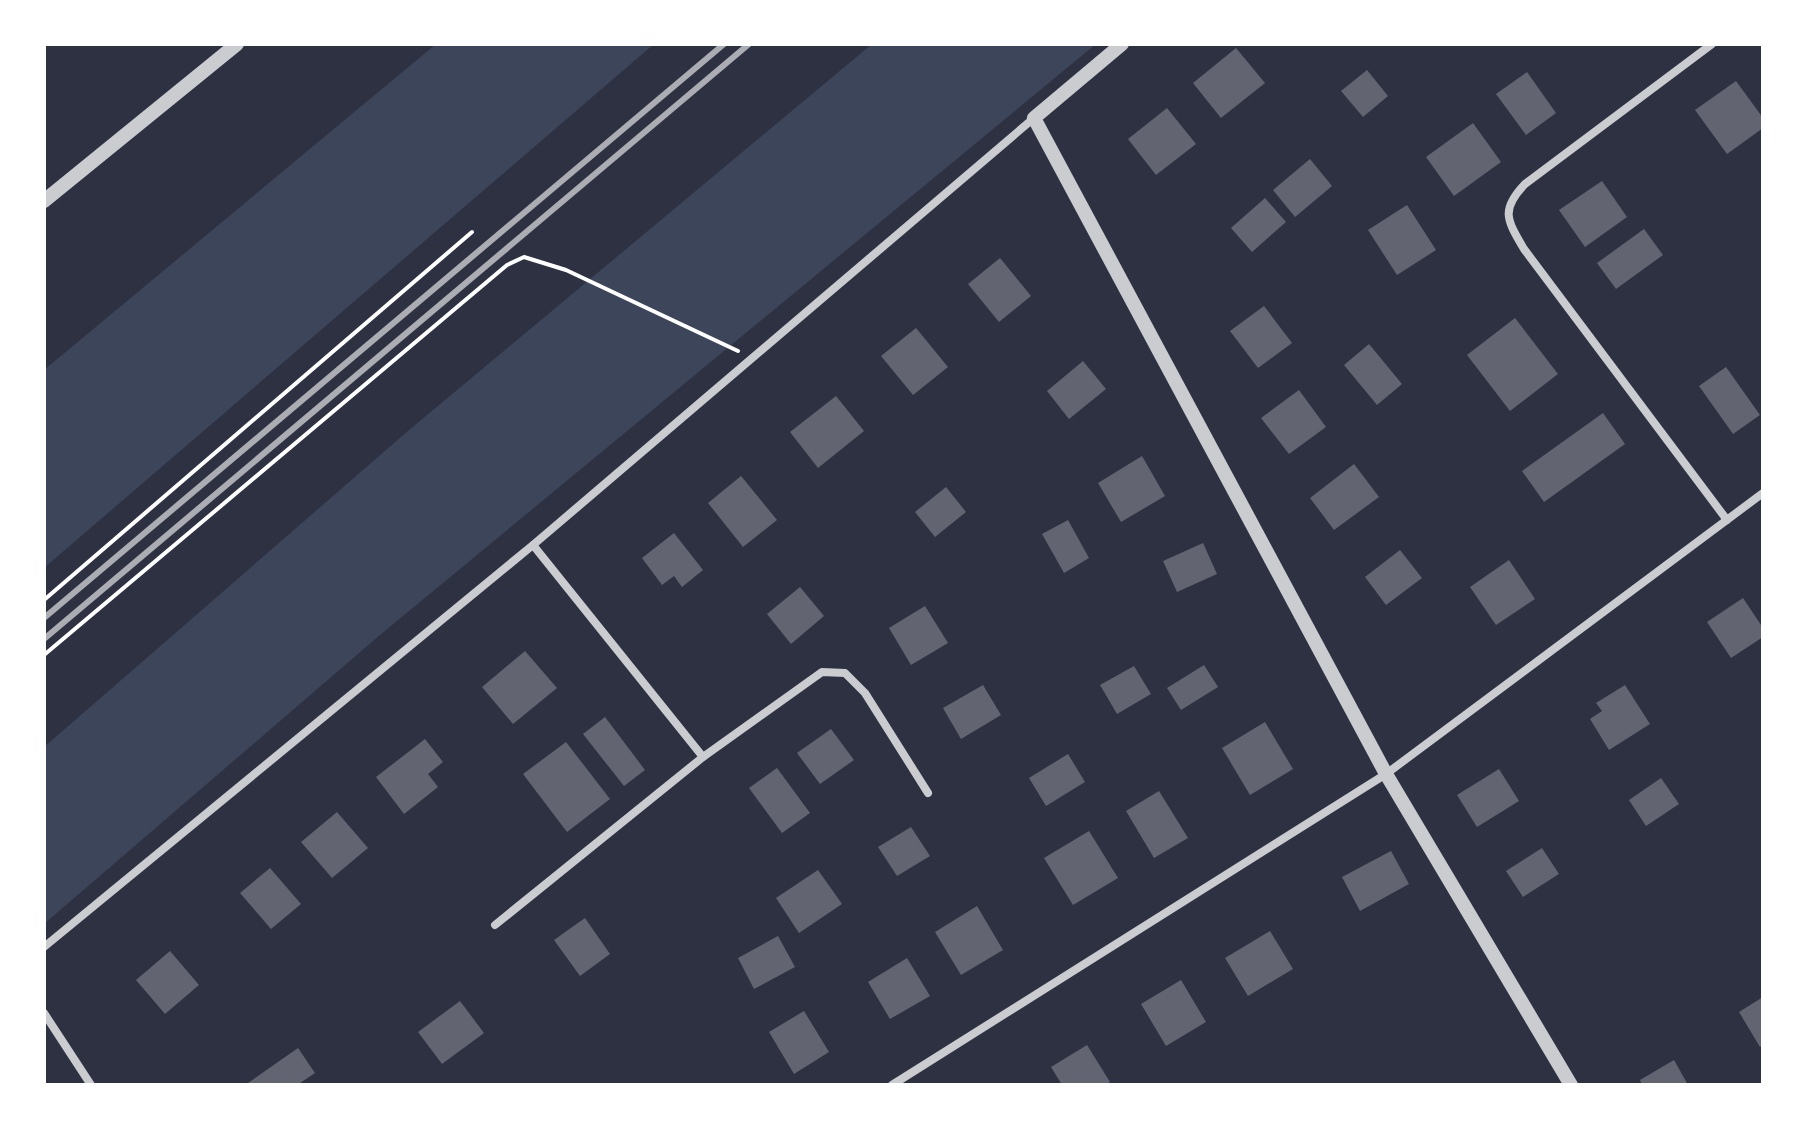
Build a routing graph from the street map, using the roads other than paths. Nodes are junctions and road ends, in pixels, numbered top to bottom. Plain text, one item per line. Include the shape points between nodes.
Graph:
1 (237, 44) edge
2 (1122, 44) edge
3 (1712, 44) edge
4 (1034, 118) junction
5 (44, 201) edge
6 (1763, 493) edge
7 (1727, 520) junction
8 (533, 545) junction
9 (703, 757) junction
10 (1386, 774) junction
11 (928, 793) dead end
12 (495, 925) dead end
13 (44, 947) edge
14 (44, 1013) edge
15 (91, 1085) edge
16 (892, 1085) edge
17 (1571, 1085) edge

1 - 5 street
2 - 4 street
3 - 7 street via 1525,184 1507,212 1524,249
4 - 8 street
4 - 10 street
6 - 7 street
7 - 10 street
8 - 9 street
8 - 13 street
9 - 11 street via 822,672 845,673 865,693
9 - 12 street
10 - 16 street
10 - 17 street
14 - 15 street

